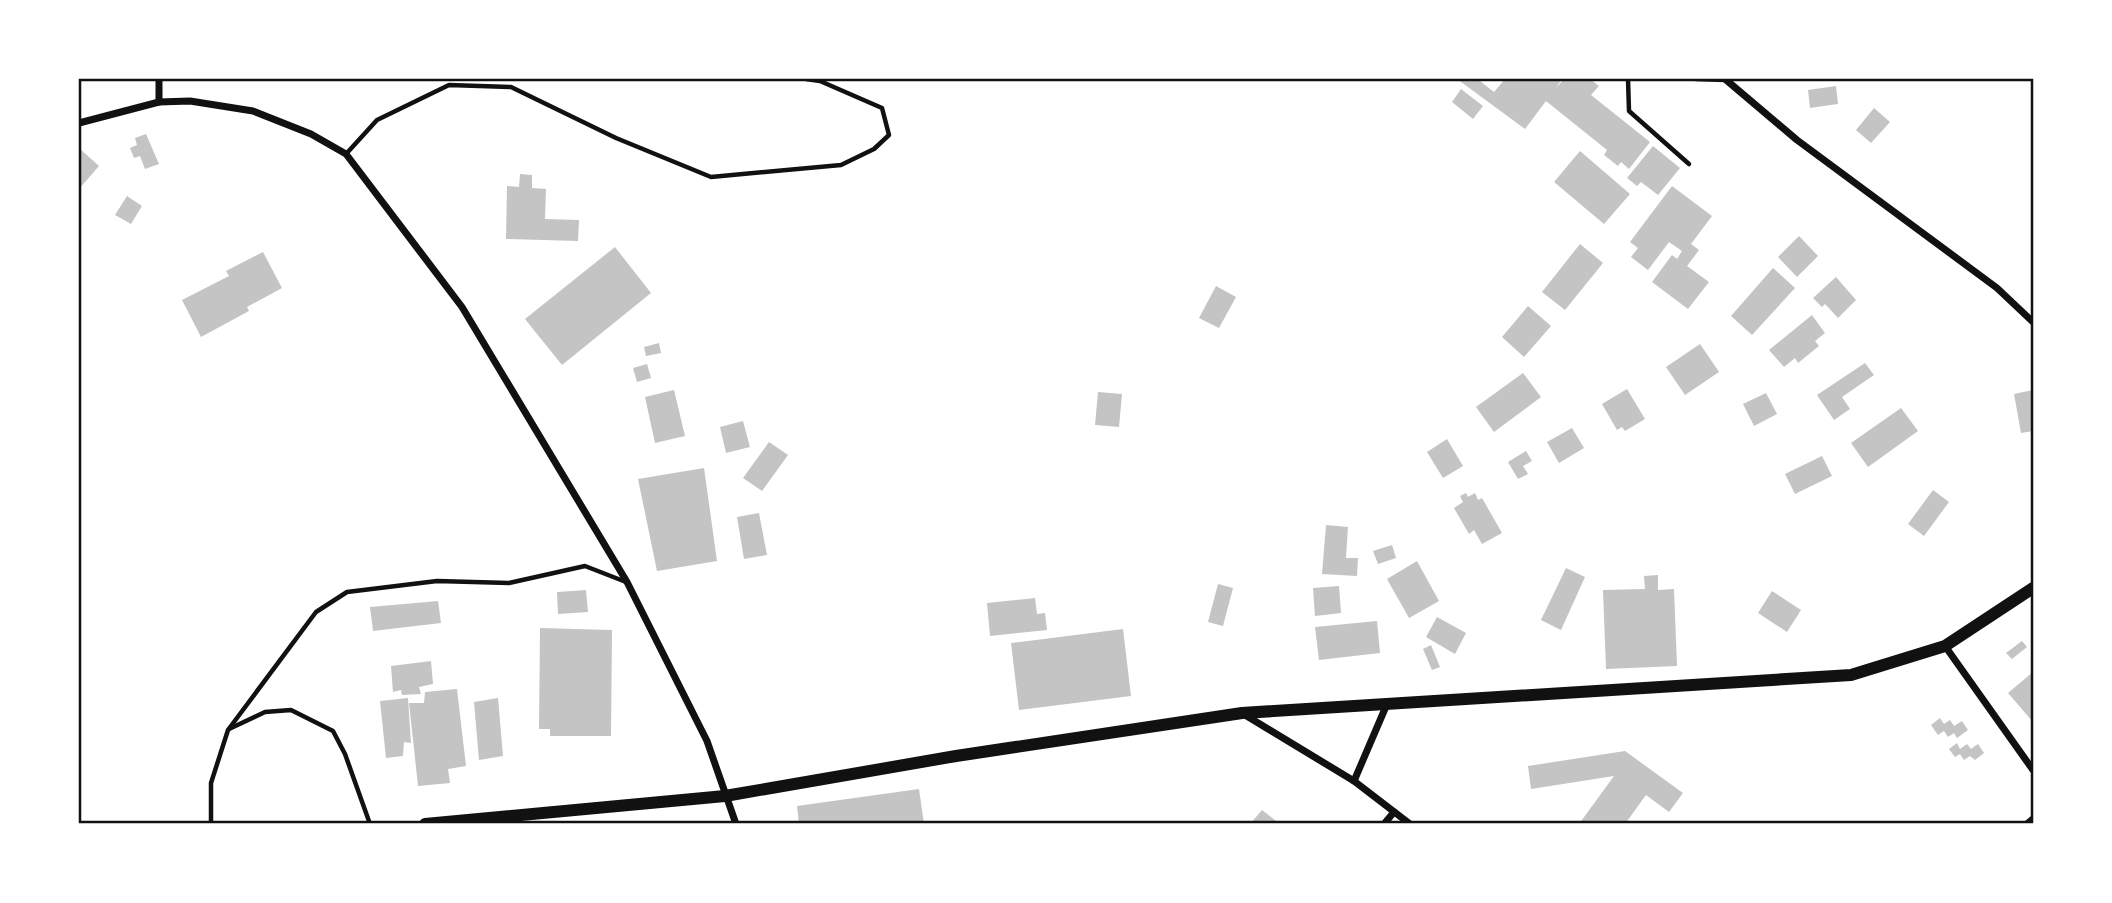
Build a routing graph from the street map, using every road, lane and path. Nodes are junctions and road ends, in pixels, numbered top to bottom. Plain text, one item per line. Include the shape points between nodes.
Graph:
1 (159, 79) edge
2 (806, 79) edge
3 (1628, 79) edge
4 (1696, 79) edge
5 (1725, 79) edge
6 (159, 102) junction
7 (79, 123) edge
8 (346, 154) junction
9 (1689, 164) dead end
10 (2033, 322) edge
11 (627, 582) junction
12 (2033, 588) edge
13 (1945, 646) junction
14 (1388, 703) junction
15 (1242, 713) junction
16 (228, 730) junction
17 (2033, 769) edge
18 (1354, 781) junction
19 (725, 796) junction
20 (1394, 812) junction
21 (2033, 819) edge
22 (211, 824) edge
23 (370, 824) edge
24 (425, 824) edge
25 (736, 824) edge
26 (1384, 824) edge
27 (1410, 824) edge
28 (2027, 824) edge

1 - 6 street
2 - 8 lane via 882,108 889,135 874,149 841,165 711,177 511,87 449,85 377,120
3 - 9 lane via 1629,111
4 - 5 lane
5 - 10 street via 1797,140 1997,288
6 - 7 street
6 - 8 street via 190,101 253,111
8 - 11 street via 462,307
11 - 16 lane via 585,566 509,583 437,581 347,592 316,612
11 - 19 street via 707,741
12 - 13 main road
13 - 14 main road via 1851,675
13 - 17 street
14 - 15 main road
14 - 18 street
15 - 18 street
15 - 19 main road
16 - 22 lane via 211,783
16 - 23 lane via 265,712 291,710 333,732
18 - 20 street
19 - 24 main road
19 - 25 street
20 - 26 street
20 - 27 street
21 - 28 street

